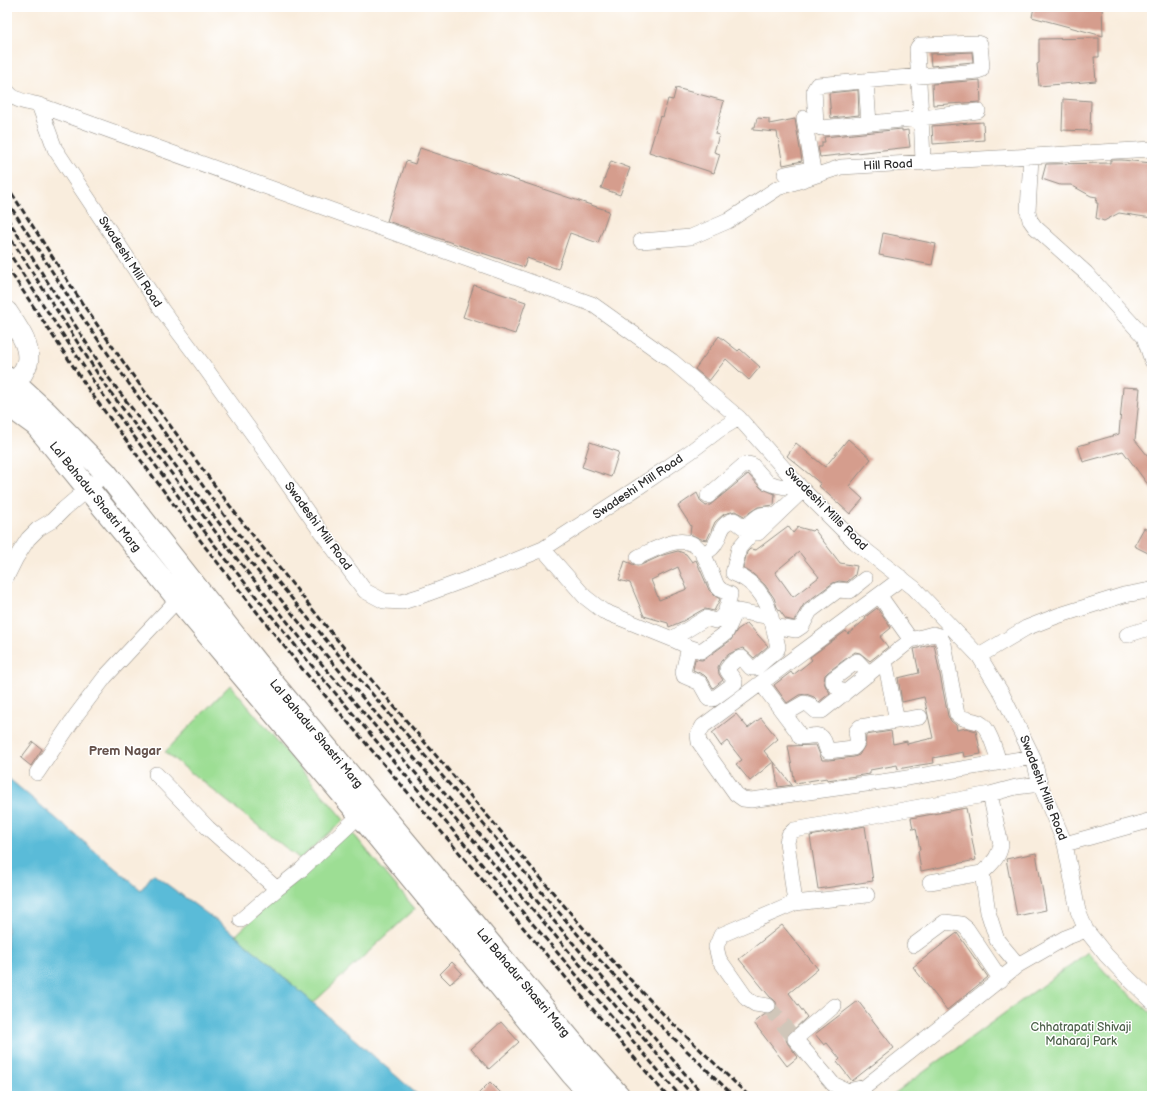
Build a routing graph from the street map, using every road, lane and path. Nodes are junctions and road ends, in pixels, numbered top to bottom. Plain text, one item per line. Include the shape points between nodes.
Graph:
1 (866, 80) junction
2 (7, 90) edge
3 (39, 105) junction
4 (978, 111) dead end
5 (804, 118) dead end
6 (921, 118) junction
7 (870, 123) junction
8 (1152, 149) edge
9 (1031, 157) junction
10 (923, 163) junction
11 (813, 172) junction
12 (785, 174) dead end
13 (641, 240) dead end
14 (7, 312) edge
15 (1152, 361) edge
16 (10, 386) edge
17 (7, 404) edge
18 (739, 418) junction
19 (41, 419) junction
20 (106, 473) junction
21 (800, 487) junction
22 (88, 488) junction
23 (708, 496) dead end
24 (748, 530) junction
25 (543, 549) junction
26 (703, 554) junction
27 (638, 557) dead end
28 (733, 572) junction
29 (7, 576) edge
30 (865, 578) dead end
31 (902, 578) junction
32 (1152, 590) edge
33 (730, 594) junction
34 (879, 595) junction
35 (178, 599) junction
36 (731, 610) junction
37 (772, 622) junction
38 (1152, 627) edge
39 (1127, 635) dead end
40 (672, 639) junction
41 (911, 640) junction
42 (689, 647) junction
43 (979, 656) junction
44 (885, 661) junction
45 (761, 682) junction
46 (785, 714) junction
47 (920, 717) dead end
48 (897, 721) junction
49 (311, 742) junction
50 (1033, 756) junction
51 (999, 762) junction
52 (37, 773) dead end
53 (156, 774) dead end
54 (1040, 784) junction
55 (990, 794) junction
56 (360, 815) junction
57 (1152, 820) edge
58 (396, 844) junction
59 (1065, 844) junction
60 (982, 873) junction
61 (930, 882) dead end
62 (277, 889) junction
63 (867, 895) dead end
64 (795, 903) junction
65 (241, 920) dead end
66 (1086, 930) junction
67 (914, 945) dead end
68 (1018, 965) junction
69 (1001, 980) junction
70 (1152, 1001) edge
71 (768, 1006) tunnel mouth
72 (834, 1006) dead end
73 (579, 1067) junction
74 (592, 1096) edge
75 (619, 1096) edge

1 - 6 street via 919,76
1 - 7 street
1 - 7 street via 817,85 814,90 816,123 822,128
2 - 3 street, Swadeshi Mills Road via 18,100
3 - 18 street, Swadeshi Mills Road via 592,304 672,361
3 - 25 street, Swadeshi Mill Road via 56,149 162,310 365,591 384,601 402,602
4 - 6 street
5 - 11 street
6 - 7 street
6 - 10 street
8 - 9 street, Hill Road
9 - 10 street, Hill Road
9 - 15 street via 1028,211 1030,220 1086,273 1144,337
10 - 11 street, Hill Road via 841,167
11 - 12 street
11 - 13 street, Hill Road via 778,188 728,221 691,237
14 - 16 street via 19,330 28,355 26,364
16 - 19 main road, Lal Bahadur Shastri Marg
17 - 19 main road, Lal Bahadur Shastri Marg
18 - 21 street, Swadeshi Mills Road
18 - 25 street, Swadeshi Mill Road
19 - 20 main road, Lal Bahadur Shastri Marg
19 - 22 main road, Lal Bahadur Shastri Marg
20 - 22 street
20 - 49 main road, Lal Bahadur Shastri Marg via 257,664
21 - 23 street via 785,487 767,482 752,465 748,464
21 - 24 street via 776,516 760,515
21 - 31 street, Swadeshi Mills Road via 855,542
22 - 29 street via 28,539
22 - 35 main road, Lal Bahadur Shastri Marg
24 - 26 street via 732,521 720,531 714,547
24 - 28 street via 739,548
25 - 40 street via 584,597 604,611
26 - 27 street via 699,548 683,541 669,543
26 - 33 street via 717,586
28 - 33 street
28 - 37 street via 751,583 766,601
30 - 37 street via 850,591 840,589 835,592 810,612 800,629
31 - 34 street
31 - 43 street, Swadeshi Mills Road
32 - 43 street via 1124,595 1057,616 1026,628
33 - 36 street
34 - 41 street
34 - 45 street
35 - 49 main road, Lal Bahadur Shastri Marg
35 - 52 street via 105,677
36 - 37 street
36 - 40 street via 719,620 706,618
36 - 42 street via 726,633 701,651
37 - 42 street via 777,650 756,668 751,668 742,658 734,662 727,669 735,683 711,700 706,696 700,683 684,676
38 - 39 street
40 - 42 street
41 - 44 street
41 - 51 street via 933,634 940,636 944,644 957,714 960,718 980,722 985,726
43 - 50 street, Swadeshi Mills Road via 1002,694
44 - 46 street via 822,711 816,712 804,703
44 - 48 street
45 - 46 street
45 - 51 street via 703,726 698,735 699,742 736,794 743,799 752,800 887,781
46 - 48 street via 800,737 821,736 826,749 831,752 857,745 856,732 860,727
47 - 48 street
49 - 56 main road, Lal Bahadur Shastri Marg
49 - 58 main road, Lal Bahadur Shastri Marg
50 - 51 street
50 - 54 street, Swadeshi Mills Road
53 - 62 street via 208,828
54 - 55 street
54 - 59 street, Swadeshi Mills Road
55 - 60 street via 1001,845 996,859
55 - 64 street via 794,830 787,842
56 - 58 main road, Lal Bahadur Shastri Marg
56 - 62 street
57 - 59 street
58 - 73 main road, Lal Bahadur Shastri Marg
59 - 66 street, Swadeshi Mills Road via 1078,911
60 - 61 street
60 - 68 street via 988,912 997,940
62 - 65 street
63 - 64 street
64 - 71 street via 721,935 716,947 719,959 747,999 755,1004
66 - 68 street via 1065,938
66 - 70 street, Swadeshi Mills Road via 1111,960
67 - 69 street via 945,922 961,924
68 - 69 street
69 - 72 street via 865,1087 848,1091 833,1084 795,1039
73 - 74 main road, Lal Bahadur Shastri Marg
73 - 75 main road, Lal Bahadur Shastri Marg

